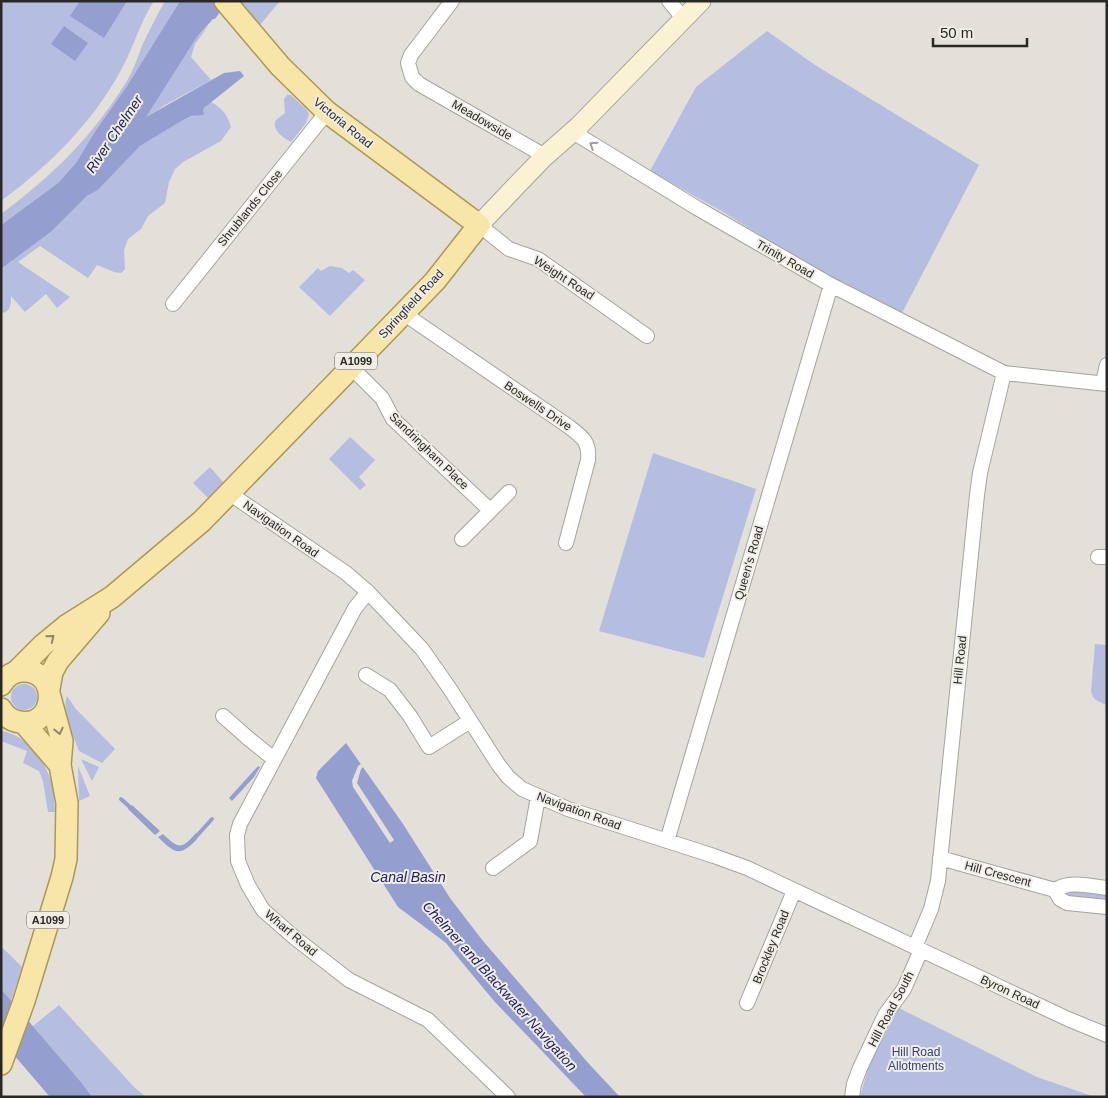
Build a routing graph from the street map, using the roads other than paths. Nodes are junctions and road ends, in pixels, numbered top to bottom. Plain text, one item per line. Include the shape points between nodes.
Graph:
1 (452, 1) edge
2 (669, 1) edge
3 (701, 1) edge
4 (227, 4) edge
5 (683, 18) junction
6 (327, 112) junction
7 (573, 132) junction
8 (545, 156) junction
9 (479, 225) junction
10 (831, 285) junction
11 (173, 304) dead end
12 (403, 313) junction
13 (647, 336) dead end
14 (1107, 365) edge
15 (351, 367) junction
16 (1004, 373) junction
17 (1105, 384) edge
18 (509, 492) dead end
19 (229, 493) junction
20 (490, 510) junction
21 (462, 539) dead end
22 (566, 543) dead end
23 (368, 592) junction
24 (112, 597) junction
25 (366, 675) dead end
26 (9, 678) edge
27 (50, 693) junction
28 (1, 709) edge
29 (223, 716) dead end
30 (470, 721) junction
31 (24, 723) junction
32 (274, 759) junction
33 (61, 769) junction
34 (538, 797) junction
35 (666, 841) junction
36 (940, 858) junction
37 (493, 868) dead end
38 (1107, 888) edge
39 (1055, 890) junction
40 (794, 891) junction
41 (1107, 907) edge
42 (918, 948) junction
43 (747, 1003) dead end
44 (1107, 1035) edge
45 (1, 1064) edge
46 (508, 1097) edge
47 (852, 1097) edge

1 - 8 street, Meadowside via 411,55 408,63 412,77
2 - 5 street
3 - 5 main road, Springfield Road
4 - 6 main road, Victoria Road via 280,66
5 - 7 main road, Springfield Road
6 - 9 main road, Victoria Road
6 - 11 street, Shrublands Close
7 - 8 main road, Springfield Road
10 -> 7 street, Trinity Road
8 - 9 main road, Springfield Road
9 - 12 main road, Springfield Road / A1099 via 435,281
9 - 13 street, Weight Road via 509,249 538,259
10 - 16 street, Trinity Road
10 - 35 street, Queen's Road
12 - 15 main road, Springfield Road / A1099
12 - 22 street, Boswells Drive via 568,426 586,442 588,460
14 - 17 street
15 - 19 main road, Springfield Road / A1099
15 - 20 street, Sandringham Place via 382,398 393,419
16 - 17 street
16 - 36 street, Hill Road via 977,495
18 - 20 street
19 - 23 street, Navigation Road via 346,573
19 - 24 main road, Springfield Road / A1099 via 202,521
20 - 21 street
23 - 30 street, Navigation Road via 422,650
23 - 32 street, Wharf Road via 355,608
26 -> 24 main road, Springfield Road / A1099 via 66,626
24 - 27 main road, Springfield Road / A1099 via 58,661 52,672
25 - 30 street via 390,690 429,747
26 - 27 main road, A1099 via 32,672 40,676
27 - 31 main road, A1099 via 45,712 39,718
27 -> 33 main road, A1099 via 62,741
28 - 31 main road via 8,718
29 - 32 street
30 - 34 street, Navigation Road via 508,777
31 - 33 main road
32 - 46 street, Wharf Road via 236,835 238,861 255,899 294,938 349,980 428,1020
33 - 45 main road, A1099 via 66,803 64,868
34 - 35 street, Navigation Road
34 - 37 street via 530,842
35 - 40 street, Navigation Road via 747,868
36 - 39 street, Hill Crescent
36 - 42 street, Hill Road via 938,881
38 - 39 street, Hill Crescent via 1069,884
39 - 41 street, Hill Crescent via 1067,903
40 - 42 street, Navigation Road
40 - 43 street, Brockley Road
42 - 44 street, Byron Road
42 - 47 street, Hill Road South via 904,989 873,1042 854,1084

